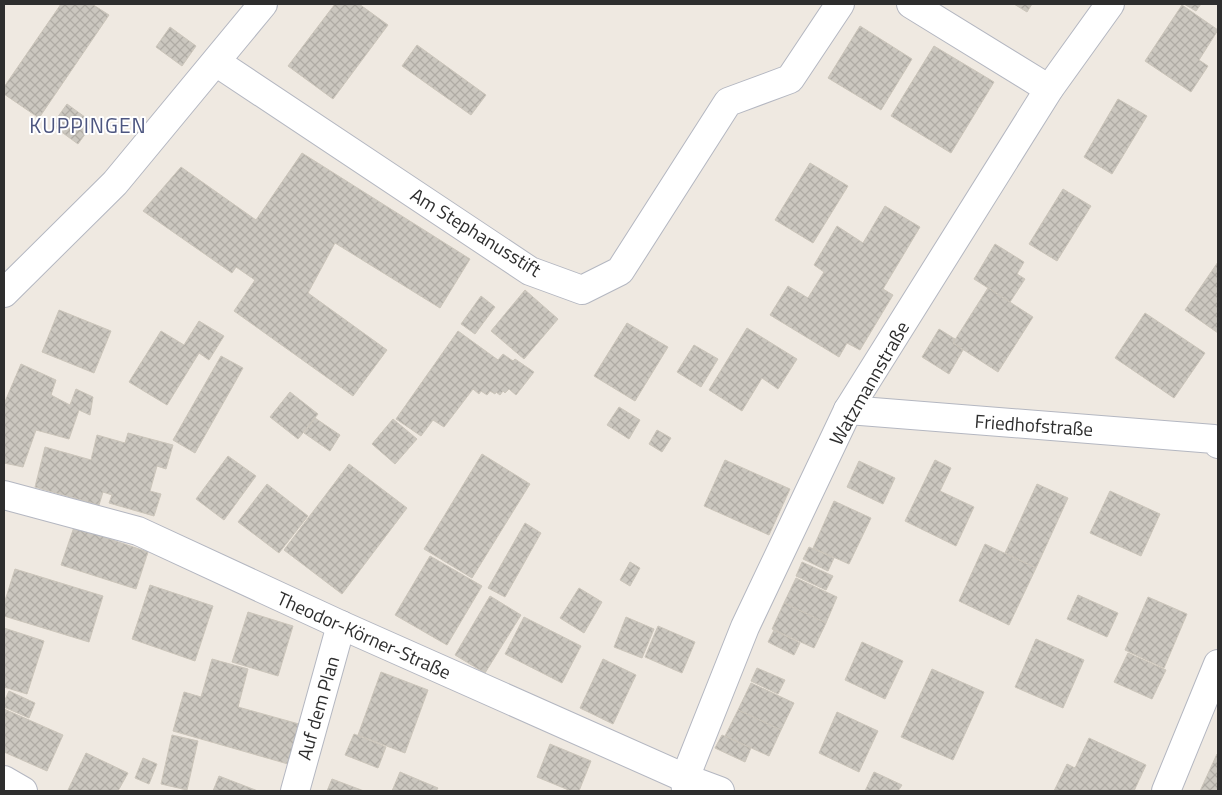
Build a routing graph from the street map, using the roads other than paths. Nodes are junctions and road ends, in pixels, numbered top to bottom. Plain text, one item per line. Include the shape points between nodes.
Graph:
1 (264, 4) edge
2 (840, 4) edge
3 (911, 4) edge
4 (1110, 4) edge
5 (216, 62) junction
6 (1049, 89) junction
7 (4, 293) edge
8 (848, 410) junction
9 (1217, 438) edge
10 (4, 495) edge
11 (341, 625) junction
12 (1218, 664) edge
13 (4, 780) edge
14 (686, 785) edge
15 (23, 791) edge
16 (295, 791) edge
17 (720, 791) edge
18 (1166, 791) edge

1 - 5 street
2 - 5 street, Am Stephanusstift via 790,79 728,102 620,271 582,290 530,271
3 - 6 street
4 - 6 street, Watzmannstraße
5 - 7 street via 115,183
6 - 8 street, Watzmannstraße
8 - 9 street, Friedhofstraße
8 - 14 street, Watzmannstraße via 745,626
10 - 11 street, Theodor-Körner-Straße via 138,531
11 - 14 street, Theodor-Körner-Straße
11 - 16 street, Auf dem Plan
12 - 18 street
13 - 15 street
14 - 17 street, Theodor-Körner-Straße

